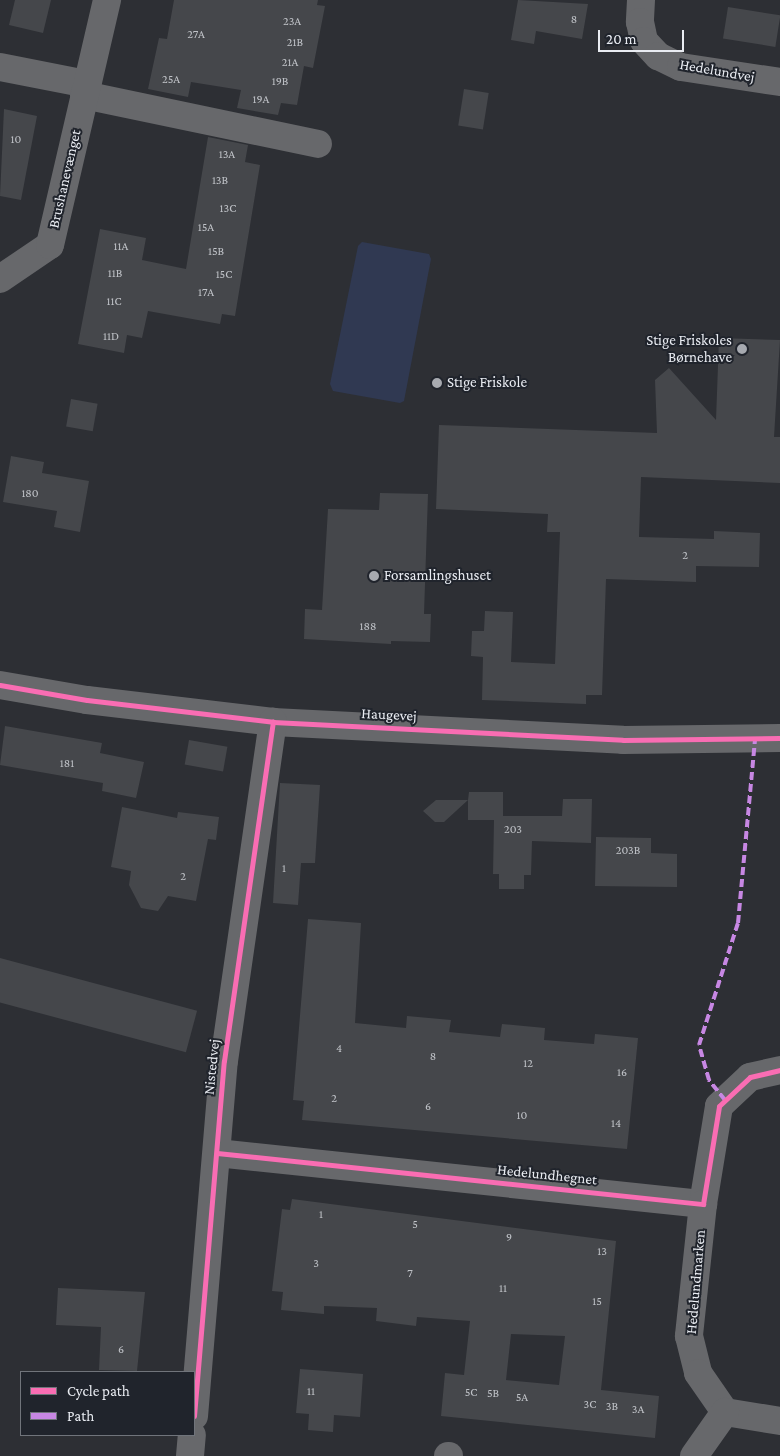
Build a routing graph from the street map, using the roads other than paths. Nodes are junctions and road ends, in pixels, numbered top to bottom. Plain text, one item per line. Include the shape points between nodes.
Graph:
1 (107, 0) edge
2 (641, 0) edge
3 (0, 67) edge
4 (780, 82) edge
5 (86, 89) junction
6 (318, 144) dead end
7 (0, 279) edge
8 (0, 685) edge
9 (272, 722) junction
10 (780, 738) edge
11 (780, 1070) edge
12 (217, 1153) junction
13 (703, 1204) junction
14 (195, 1405) edge
15 (726, 1412) junction
16 (780, 1421) edge
17 (192, 1436) edge
18 (190, 1456) edge
19 (694, 1456) edge

1 - 5 street, Brushanevænget
2 - 4 street, Hedelundvej via 640,22 644,41 658,56 681,67
3 - 5 street
5 - 6 street
5 - 7 street, Brushanevænget via 50,245
8 - 9 street, Haugevej via 87,700
9 - 10 street, Haugevej via 623,740
9 - 12 street, Nistedvej via 224,1061
11 - 13 street via 750,1077 719,1106
12 - 13 street, Hedelundhegnet
12 - 14 street, Nistedvej
13 - 15 street, Hedelundmarken via 689,1336 698,1373
15 - 16 street
15 - 19 street
17 - 18 street

